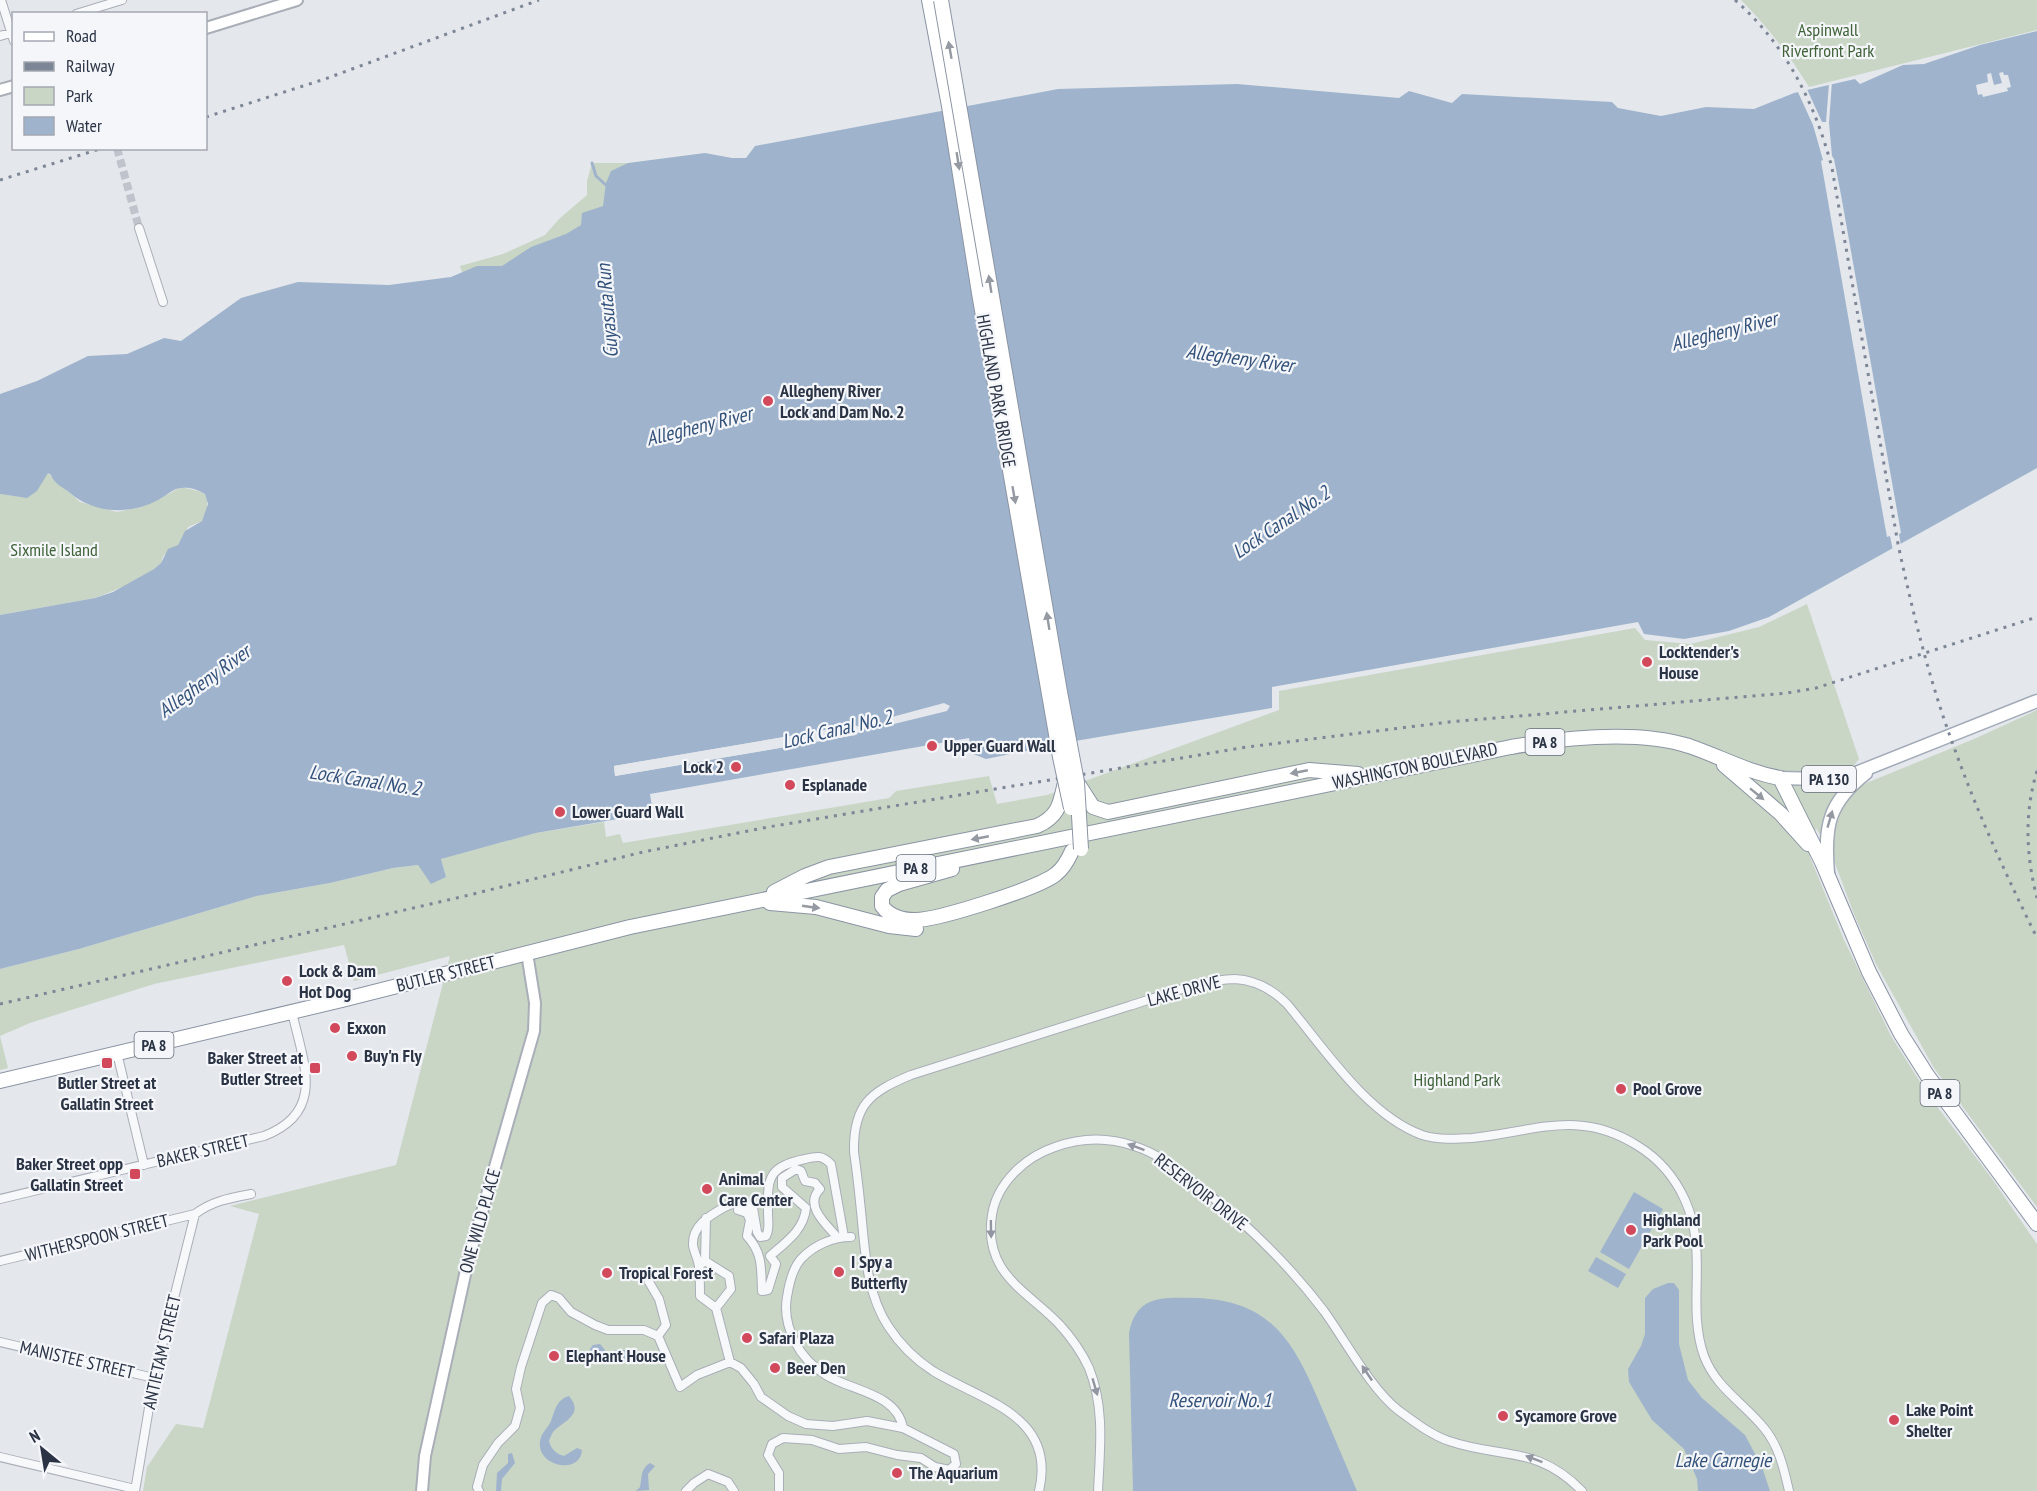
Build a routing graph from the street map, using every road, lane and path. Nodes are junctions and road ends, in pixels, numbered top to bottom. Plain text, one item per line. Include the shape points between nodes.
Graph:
1 (1, 0) edge
2 (122, 0) edge
3 (297, 0) edge
4 (929, 0) edge
5 (941, 0) edge
6 (280, 2) edge
7 (83, 12) edge
8 (207, 28) edge
9 (12, 32) edge
10 (0, 36) edge
11 (139, 228) tunnel mouth
12 (163, 303) dead end
13 (2037, 701) edge
14 (1713, 756) junction
15 (1875, 766) junction
16 (1378, 774) junction
17 (1780, 778) junction
18 (1071, 782) junction
19 (1077, 845) junction
20 (1822, 862) junction
21 (1829, 877) junction
22 (753, 901) junction
23 (527, 953) junction
24 (292, 1012) junction
25 (117, 1053) junction
26 (0, 1081) edge
27 (144, 1165) junction
28 (835, 1187) junction
29 (820, 1189) junction
30 (251, 1194) dead end
31 (0, 1199) edge
32 (740, 1207) junction
33 (195, 1214) junction
34 (706, 1218) junction
35 (2037, 1224) edge
36 (844, 1238) junction
37 (0, 1261) edge
38 (702, 1264) junction
39 (649, 1282) dead end
40 (717, 1308) junction
41 (658, 1336) junction
42 (0, 1342) edge
43 (730, 1362) junction
44 (154, 1378) junction
45 (903, 1428) junction
46 (0, 1456) edge
47 (135, 1490) edge
48 (422, 1491) edge
49 (479, 1491) edge
50 (686, 1491) edge
51 (734, 1491) edge
52 (779, 1491) edge
53 (1038, 1491) edge
54 (1098, 1491) edge
55 (1582, 1491) edge
56 (1789, 1491) edge

1 - 9 street
2 - 7 street
3 - 6 main road
4 -> 18 highway, HIGHLAND PARK BRIDGE, bridge via 1016,510
18 -> 5 highway, HIGHLAND PARK BRIDGE, bridge via 1060,692
6 - 8 main road
9 - 10 street
11 - 12 street
13 - 15 main road, PA 130
14 - 16 highway, WASHINGTON BOULEVARD / PA 8 via 1651,738 1572,739 1510,747
14 - 17 highway, WASHINGTON BOULEVARD / PA 8 via 1752,772
14 -> 20 highway, PA 8 via 1781,814
15 - 17 main road, PA 130 via 1831,778
21 -> 15 main road via 1827,830 1831,814 1845,792
16 -> 18 highway via 1309,771 1108,812 1093,807
16 - 19 highway, WASHINGTON BOULEVARD / PA 8
17 - 20 highway, PA 8
18 - 19 highway, bridge
18 -> 22 highway via 1054,815 1037,826 829,867
19 - 19 highway via 1065,865 1046,881 940,917 899,919 881,904 887,890 899,884
19 - 22 highway, WASHINGTON BOULEVARD / PA 8
22 -> 19 highway via 816,907 897,928 932,928 1050,888 1074,868
20 - 21 highway, PA 8
21 - 35 highway, PA 8 via 1859,951 1901,1034
22 - 23 highway, BUTLER STREET / PA 8 via 622,928
23 - 24 highway, BUTLER STREET / PA 8
23 - 48 main road, ONE WILD PLACE via 535,1003 534,1031 468,1261 427,1445
24 - 25 highway, BUTLER STREET / PA 8
24 - 27 street, BAKER STREET via 307,1078 305,1097 293,1119 264,1136
25 - 26 highway, BUTLER STREET / PA 8
25 - 27 street
27 - 31 street, BAKER STREET
28 - 29 street
28 - 32 street via 831,1164 819,1155 790,1162 771,1176 766,1236 760,1237 756,1232 753,1208
28 - 36 street
29 - 32 street via 805,1181 796,1169 782,1178 782,1187 806,1208 795,1233 770,1256 776,1264 768,1290 762,1291 760,1257 747,1236 750,1220
29 - 36 street via 814,1207 820,1219
30 - 33 street, WITHERSPOON STREET via 205,1206
32 - 34 street via 732,1202
33 - 37 street, WITHERSPOON STREET
33 - 44 street, ANTIETAM STREET
34 - 38 street
34 - 38 street via 693,1245
36 - 45 street via 812,1249 800,1261 790,1281 786,1306 789,1330 812,1365 891,1406
38 - 40 street via 700,1296
38 - 40 street via 729,1276 731,1289
39 - 41 street via 659,1299 666,1326
40 - 43 street
41 - 43 street via 680,1387 697,1375
41 - 49 street via 644,1330 608,1330 571,1312 551,1295 542,1304 521,1367 516,1389 520,1408 515,1426 483,1465
42 - 44 street, MANISTEE STREET
43 - 45 street via 741,1368 761,1397 807,1424 833,1426 867,1421
44 - 47 street, ANTIETAM STREET
45 - 52 street via 954,1454 956,1464 949,1470 921,1458 866,1447 839,1449 812,1440 783,1438 772,1444 768,1455 779,1473
46 - 47 street
50 - 51 street via 708,1474 728,1482
53 - 56 street, LAKE DRIVE via 1041,1457 1026,1426 1004,1408 924,1365 894,1334 882,1314 868,1272 854,1152 860,1113 865,1103 884,1087 911,1076 1148,1000 1236,979 1276,993 1360,1090 1413,1131 1455,1139 1551,1125 1584,1125 1632,1142 1661,1164 1679,1188 1691,1217 1698,1253 1696,1318 1705,1358 1723,1389 1772,1439
55 -> 54 street, RESERVOIR DRIVE via 1563,1474 1533,1458 1449,1441 1399,1410 1375,1385 1309,1293 1244,1224 1179,1170 1150,1152 1130,1144 1096,1139 1046,1150 1021,1166 998,1194 991,1232 996,1256 1008,1277 1058,1323 1088,1366 1100,1411

